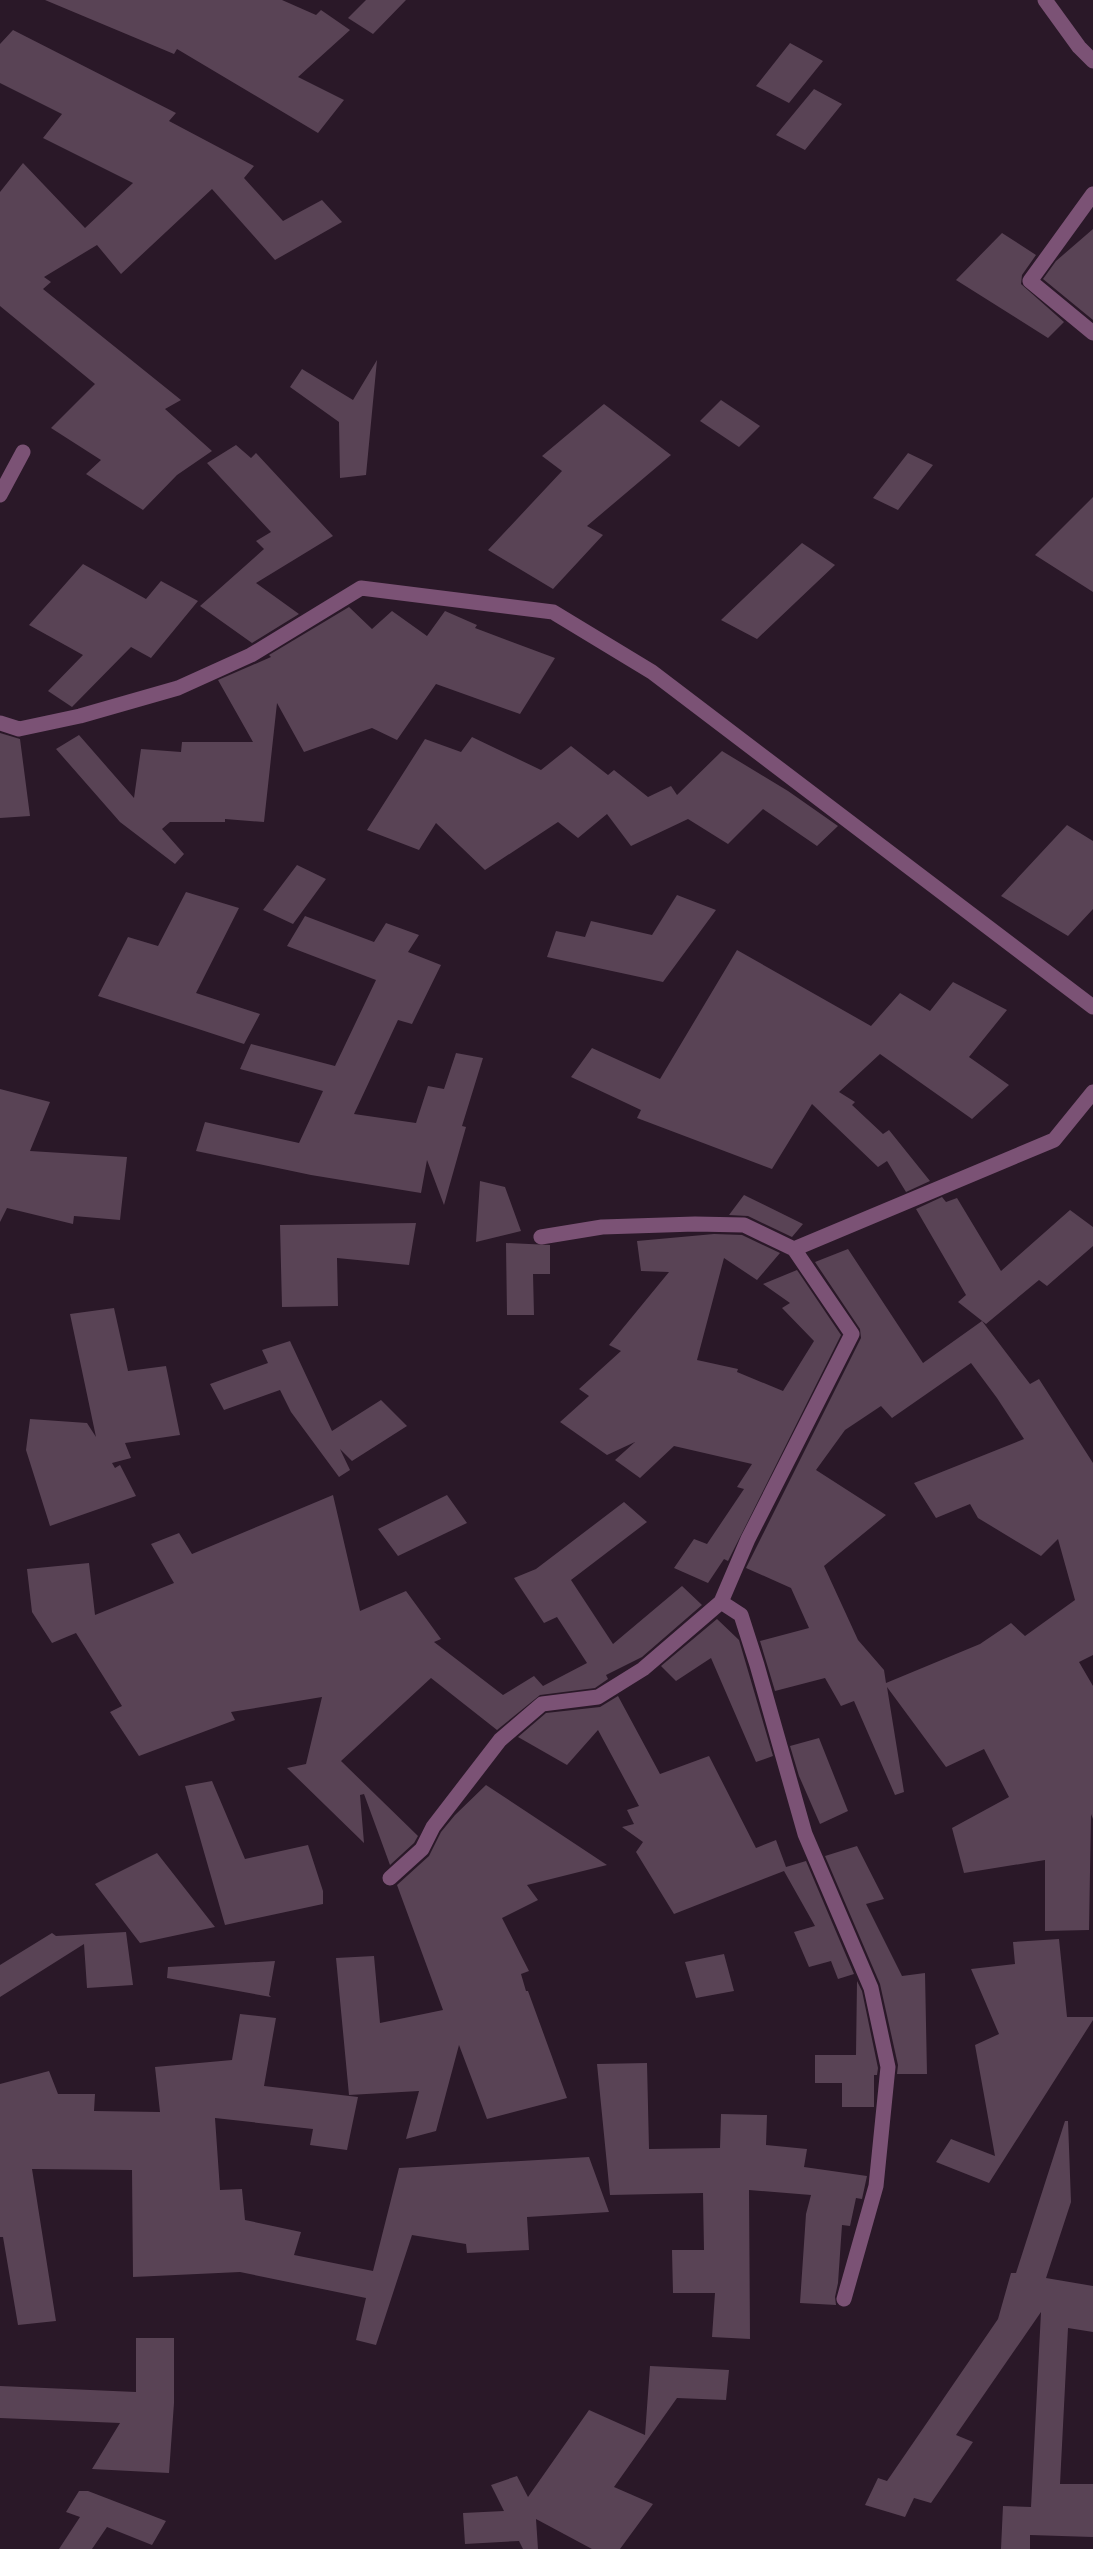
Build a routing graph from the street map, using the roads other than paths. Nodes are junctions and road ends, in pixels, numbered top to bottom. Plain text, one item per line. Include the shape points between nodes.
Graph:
1 (1045, 0) edge
2 (1093, 61) edge
3 (1093, 194) edge
4 (1093, 333) edge
5 (23, 452) dead end
6 (0, 495) edge
7 (0, 723) edge
8 (1093, 1007) edge
9 (1093, 1092) edge
10 (541, 1237) dead end
11 (794, 1249) junction
12 (721, 1602) junction
13 (390, 1878) dead end
14 (844, 2300) dead end

1 - 2 street
3 - 4 street via 1030,281
5 - 6 street
7 - 8 street via 19,729 178,688 251,656 361,588 553,612 652,672
9 - 11 street via 1054,1140
10 - 11 street via 602,1227 744,1225
11 - 12 street via 852,1334 748,1539
12 - 13 street via 643,1669 598,1697 542,1704 500,1740 433,1827 422,1849
12 - 14 street via 741,1615 805,1834 871,1988 888,2067 876,2186

